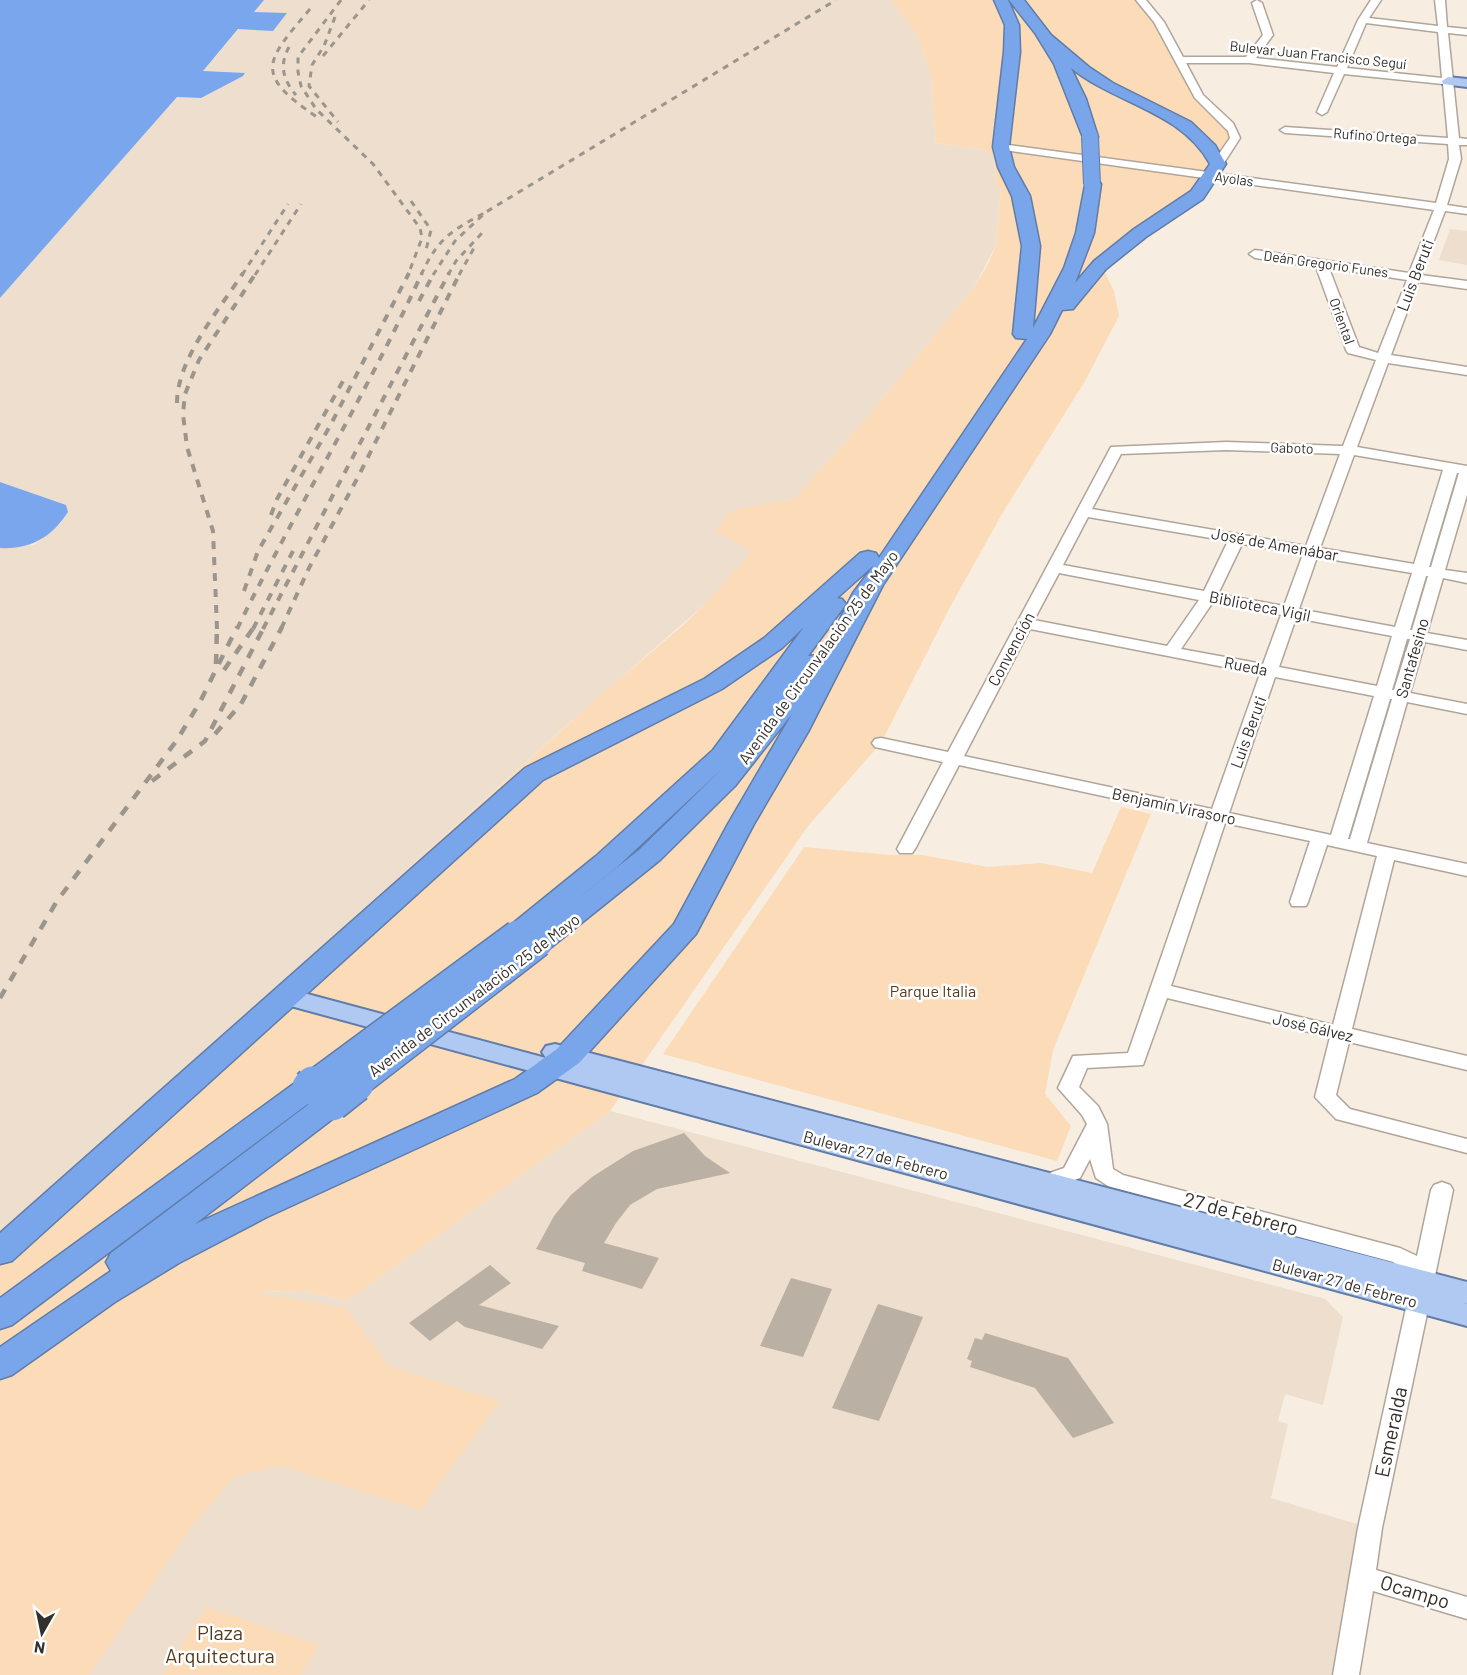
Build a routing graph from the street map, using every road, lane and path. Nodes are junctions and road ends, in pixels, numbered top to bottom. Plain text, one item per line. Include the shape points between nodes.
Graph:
1 (1001, 0) edge
2 (1016, 0) edge
3 (1141, 0) edge
4 (1376, 0) edge
5 (1440, 0) edge
6 (1448, 0) edge
7 (1257, 3) dead end
8 (1363, 20) junction
9 (1447, 30) junction
10 (1467, 32) edge
11 (1049, 39) junction
12 (1181, 60) junction
13 (1249, 60) junction
14 (1339, 70) junction
15 (1458, 85) edge
16 (1322, 112) dead end
17 (1285, 130) dead end
18 (1082, 137) junction
19 (1460, 142) junction
20 (1001, 147) junction
21 (1215, 170) junction
22 (1084, 183) junction
23 (1452, 201) junction
24 (1467, 210) edge
25 (1255, 254) dead end
26 (1321, 264) junction
27 (1414, 277) junction
28 (1467, 285) edge
29 (1032, 334) junction
30 (1382, 358) junction
31 (1467, 371) edge
32 (1116, 450) joint
33 (1350, 450) junction
34 (1459, 469) edge
35 (1083, 513) junction
36 (1238, 537) junction
37 (1311, 550) junction
38 (1054, 568) junction
39 (1420, 569) junction
40 (870, 570) junction
41 (1437, 572) junction
42 (1467, 578) edge
43 (1209, 597) junction
44 (1290, 612) junction
45 (1025, 623) junction
46 (1401, 633) junction
47 (1419, 636) junction
48 (1467, 645) edge
49 (1171, 652) junction
50 (1270, 671) junction
51 (1383, 693) junction
52 (1401, 696) junction
53 (1467, 709) edge
54 (881, 743) dead end
55 (953, 759) junction
56 (1218, 816) junction
57 (1329, 840) junction
58 (1357, 846) junction
59 (906, 849) dead end
60 (1387, 853) junction
61 (1467, 870) edge
62 (1299, 902) dead end
63 (291, 990) junction
64 (1160, 990) junction
65 (1342, 1034) junction
66 (1466, 1059) edge
67 (560, 1062) junction
68 (321, 1095) junction
69 (1097, 1124) junction
70 (1467, 1146) edge
71 (1049, 1181) junction
72 (1442, 1191) dead end
73 (0, 1252) edge
74 (1422, 1285) junction
75 (1467, 1293) edge
76 (1467, 1315) edge
77 (0, 1316) edge
78 (0, 1355) edge
79 (0, 1365) edge
80 (1363, 1577) junction
81 (1467, 1608) edge
82 (1346, 1675) edge

1 - 18 highway, Avenida de Circunvalación 25 de Mayo via 1046,61
1 - 20 highway via 1011,25 1012,52
2 - 11 highway, Avenida de Circunvalación 25 de Mayo
3 - 12 street
4 - 8 street
5 - 9 street
6 - 9 street
7 - 13 street via 1268,35
8 - 9 street
8 - 14 street
9 - 10 street
9 - 15 street
11 - 18 highway, Avenida de Circunvalación 25 de Mayo via 1074,87
11 - 21 highway via 1106,85 1167,113 1199,135 1211,148
12 - 13 street, Bulevar Juan Francisco Seguí
12 - 21 street via 1200,98 1233,129 1235,138
13 - 14 street, Bulevar Juan Francisco Seguí
14 - 15 street, Bulevar Juan Francisco Seguí
14 - 16 street
15 - 19 street
17 - 19 street, Rufino Ortega
18 - 22 highway, Avenida de Circunvalación 25 de Mayo, bridge
19 - 23 street
19 - 23 street via 1466,161
20 - 21 street, Ayolas
20 - 29 highway via 1021,196 1031,246
21 - 23 street, Ayolas
21 - 29 highway via 1197,195 1140,232 1100,265
22 - 29 highway, Avenida de Circunvalación 25 de Mayo
22 - 29 highway, Avenida de Circunvalación 25 de Mayo via 1084,233 1073,268
23 - 24 street, Ayolas
23 - 27 street, Luis Beruti
25 - 26 street, Deán Gregorio Funes
26 - 27 street, Deán Gregorio Funes
26 - 30 street, Oriental via 1353,350
27 - 28 street, Deán Gregorio Funes
27 - 30 street, Luis Beruti
29 - 40 highway, Avenida de Circunvalación 25 de Mayo via 902,542
30 - 31 street
30 - 33 street, Luis Beruti
32 - 33 street, Gaboto via 1227,446
32 - 35 street, Convención
33 - 34 street, Gaboto
33 - 37 street, Luis Beruti
34 - 39 street, Santafesino
34 - 41 street, Santafesino
35 - 36 street, José de Amenábar
35 - 38 street, Convención
36 - 37 street, José de Amenábar
36 - 43 street
37 - 39 street, José de Amenábar
37 - 44 street, Luis Beruti
38 - 43 street, Biblioteca Vigil
38 - 45 street, Convención
39 - 41 street, José de Amenábar
39 - 46 street, Santafesino
40 - 63 highway via 713,684 534,774
40 - 67 highway via 795,732 686,928
40 - 68 highway, Avenida de Circunvalación 25 de Mayo, bridge via 750,753 685,824 616,868
41 - 42 street, José de Amenábar
41 - 47 street, Santafesino
43 - 44 street, Biblioteca Vigil
43 - 49 street
44 - 46 street, Biblioteca Vigil
44 - 50 street, Luis Beruti
45 - 49 street, Rueda
45 - 55 street, Convención
46 - 47 street, Biblioteca Vigil
46 - 51 street, Santafesino
47 - 48 street, Biblioteca Vigil
47 - 52 street, Santafesino
49 - 50 street, Rueda
50 - 51 street, Rueda
50 - 56 street, Luis Beruti
51 - 52 street, Rueda
51 - 57 street, Santafesino
52 - 53 street, Rueda
52 - 58 street, Santafesino
54 - 55 street, Benjamín Virasoro
55 - 56 street, Benjamín Virasoro
55 - 59 street, Convención
56 - 57 street, Benjamín Virasoro
56 - 64 street, Luis Beruti
57 - 58 street, Benjamín Virasoro
57 - 62 street, Santafesino
58 - 60 street, Benjamín Virasoro
60 - 61 street, Benjamín Virasoro
60 - 65 street
63 - 67 main road, Bulevar 27 de Febrero
63 - 73 highway
64 - 65 street, José Gálvez
64 - 69 street, Luis Beruti via 1136,1060 1080,1061 1068,1088 1091,1111
65 - 66 street, José Gálvez
65 - 70 street via 1325,1097 1343,1114
67 - 71 main road, Bulevar 27 de Febrero
67 - 74 main road, Bulevar 27 de Febrero
67 - 79 highway via 526,1086 167,1254 112,1286
68 - 77 highway, Avenida de Circunvalación 25 de Mayo
68 - 78 highway, Avenida de Circunvalación 25 de Mayo via 180,1220
69 - 71 street via 1072,1173
69 - 74 street, 27 de Febrero via 1104,1173 1116,1181 1400,1256
71 - 74 main road, Bulevar 27 de Febrero
72 - 74 street, Esmeralda
74 - 75 main road, Bulevar 27 de Febrero
74 - 76 main road, Bulevar 27 de Febrero
74 - 80 street, Esmeralda
80 - 81 street, Ocampo
80 - 82 street, Esmeralda

